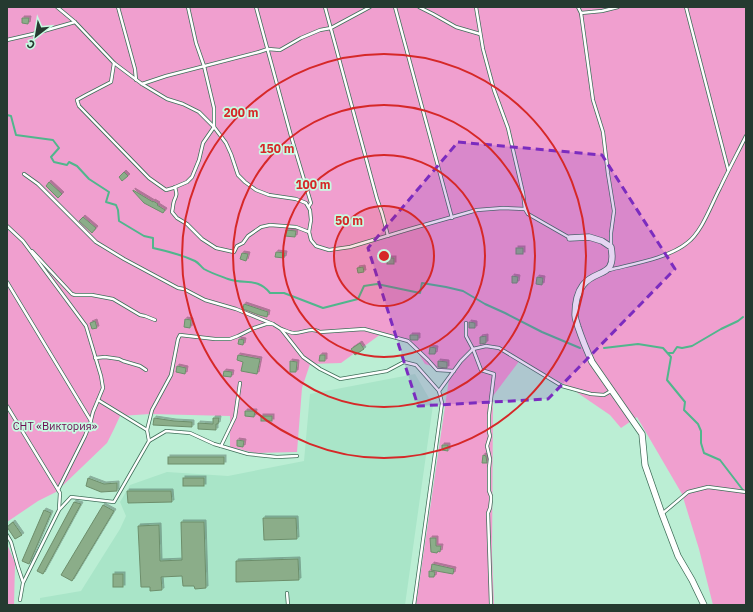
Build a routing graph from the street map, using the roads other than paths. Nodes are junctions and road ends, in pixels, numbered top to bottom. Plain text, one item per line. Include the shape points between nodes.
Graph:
1 (57, 7) edge
2 (118, 7) edge
3 (188, 7) edge
4 (256, 7) edge
5 (325, 7) edge
6 (370, 7) edge
7 (395, 7) edge
8 (419, 7) edge
9 (476, 7) edge
10 (578, 7) edge
11 (618, 7) edge
12 (686, 7) edge
13 (581, 13) junction
14 (75, 22) junction
15 (331, 28) junction
16 (480, 34) junction
17 (7, 40) edge
18 (268, 49) junction
19 (114, 64) junction
20 (204, 66) junction
21 (136, 80) junction
22 (142, 84) junction
23 (214, 127) junction
24 (746, 136) edge
25 (728, 170) junction
26 (24, 174) dead end
27 (175, 187) junction
28 (308, 206) junction
29 (525, 209) junction
30 (452, 218) junction
31 (7, 226) edge
32 (309, 232) junction
33 (388, 236) junction
34 (570, 238) joint
35 (23, 241) junction
36 (611, 246) junction
37 (606, 271) junction
38 (7, 282) edge
39 (155, 320) dead end
40 (466, 323) dead end
41 (273, 324) junction
42 (281, 329) junction
43 (473, 349) junction
44 (95, 358) junction
45 (146, 370) dead end
46 (454, 371) junction
47 (240, 383) dead end
48 (439, 391) junction
49 (612, 391) junction
50 (98, 400) junction
51 (7, 406) edge
52 (91, 421) junction
53 (147, 430) junction
54 (150, 441) junction
55 (221, 446) junction
56 (297, 456) dead end
57 (58, 490) junction
58 (746, 492) edge
59 (59, 510) junction
60 (662, 514) junction
61 (7, 535) edge
62 (23, 583) junction
63 (287, 593) dead end
64 (20, 600) dead end
65 (288, 605) edge
66 (414, 605) edge
67 (491, 605) edge
68 (704, 605) edge

1 - 14 lane
2 - 21 lane
3 - 20 lane
4 - 18 lane
5 - 15 lane
6 - 15 lane
7 - 30 lane
8 - 16 lane via 456,27
9 - 16 lane
10 - 13 lane
11 - 13 lane
12 - 25 lane
13 - 36 lane via 593,100 603,132 614,211
14 - 17 lane
14 - 19 lane
15 - 18 lane via 301,38 280,50
15 - 33 lane
16 - 29 lane via 494,90 508,128
18 - 20 lane
18 - 28 lane via 311,204
19 - 21 lane
19 - 27 lane via 111,82 78,100 79,106 149,178 166,190
20 - 22 lane
20 - 23 lane via 214,108
21 - 22 lane
22 - 23 lane via 167,99 199,112
23 - 27 lane via 204,143 192,177
23 - 28 lane via 226,143 238,175 245,182 269,195 296,199
24 - 25 lane
25 - 37 lane via 698,232 687,244 670,253
26 - 41 lane via 38,184 104,247 178,288
27 - 32 lane via 177,197 172,212 216,248 234,252 237,246 261,227 296,227
28 - 32 lane via 311,220
29 - 30 lane via 477,210
29 - 34 lane via 528,214
30 - 33 lane
31 - 35 lane
32 - 33 lane via 316,246 329,250
34 - 36 street via 589,238
35 - 39 lane via 72,294 112,299 140,315
35 - 44 lane via 86,326
36 - 37 street via 611,264
37 - 49 street via 583,285 574,317 592,362
38 - 52 lane
40 - 43 lane via 466,336
41 - 42 lane
41 - 53 lane via 254,328 230,339 180,335 171,375 152,410
42 - 46 lane via 293,333 364,329 408,341 437,370
42 - 48 lane via 303,357 340,379 387,371 404,362 416,365
43 - 46 lane
43 - 49 lane via 486,346 500,348 562,386 590,394 604,395
43 - 67 lane via 481,370 494,374 489,415 490,436 487,446 491,496 488,513
44 - 45 lane via 119,359
44 - 50 lane via 104,388
46 - 48 lane
47 - 55 lane via 235,417
48 - 66 lane via 442,403
49 - 60 street via 642,434 645,465
50 - 52 lane
50 - 53 lane
51 - 57 lane
52 - 57 lane
53 - 54 lane
54 - 55 lane via 166,431 190,433
54 - 59 lane via 114,502 71,497
55 - 56 lane via 248,454
57 - 59 lane
58 - 60 lane via 708,487 688,492
59 - 62 lane
60 - 68 street via 678,556
61 - 62 lane
62 - 64 lane
63 - 65 lane

